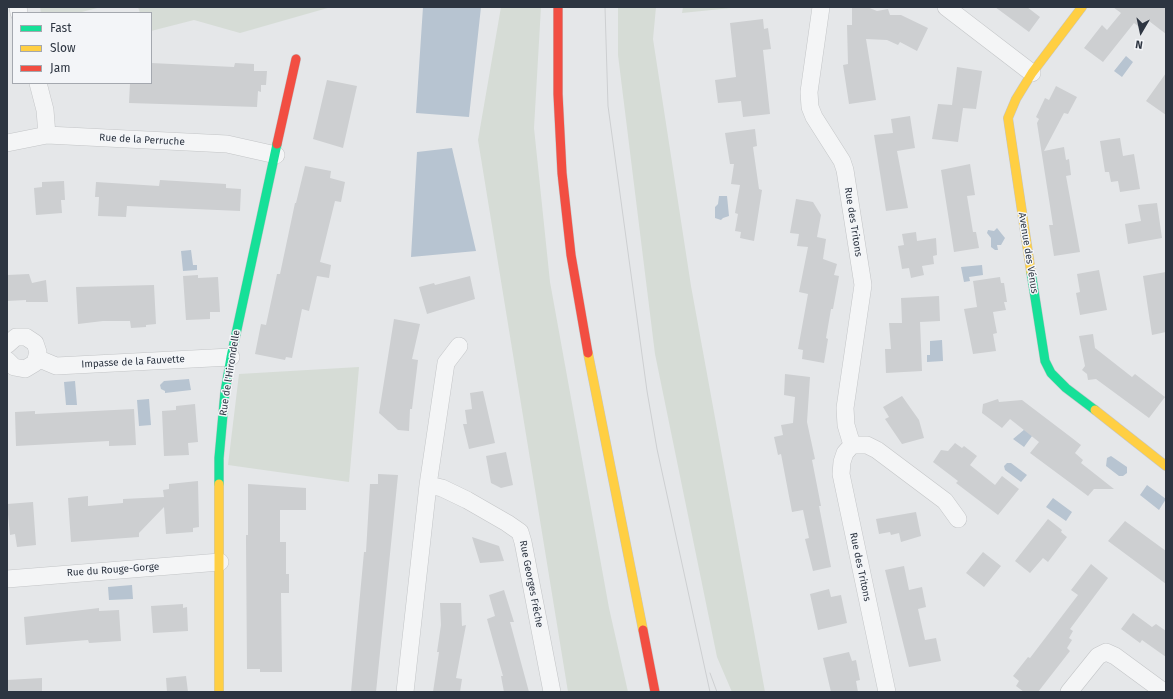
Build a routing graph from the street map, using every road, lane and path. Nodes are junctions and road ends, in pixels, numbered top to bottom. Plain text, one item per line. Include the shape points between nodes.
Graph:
1 (558, 7) edge
2 (821, 7) edge
3 (946, 7) edge
4 (1082, 7) edge
5 (296, 59) dead end
6 (1032, 73) junction
7 (38, 84) edge
8 (47, 135) junction
9 (7, 143) edge
10 (276, 155) junction
11 (7, 345) edge
12 (459, 346) dead end
13 (230, 357) junction
14 (38, 358) junction
15 (7, 360) edge
16 (852, 445) junction
17 (1166, 466) edge
18 (428, 486) junction
19 (958, 519) dead end
20 (220, 562) junction
21 (7, 579) edge
22 (219, 692) edge
23 (405, 692) edge
24 (552, 692) edge
25 (655, 692) edge
26 (887, 692) edge
27 (1069, 692) edge
28 (1164, 692) edge

1 - 25 street via 562,173 571,255 585,339
2 - 16 street, Rue des Tritons via 809,92 810,107 845,170 863,285 845,408 846,425
3 - 6 street
4 - 6 street, Avenue des Vénus
5 - 10 street, Rue de l'Hirondelle
6 - 17 street, Avenue des Vénus via 1011,108 1008,130 1045,361 1051,373 1066,388
7 - 8 street via 45,110
8 - 9 street, Rue de la Perruche
8 - 10 street, Rue de la Perruche via 227,144
10 - 13 street, Rue de l'Hirondelle
11 - 14 street via 16,337 31,339 37,347
12 - 18 street via 446,363
13 - 14 street, Impasse de la Fauvette via 56,366
13 - 20 street, Rue de l'Hirondelle via 219,458
14 - 15 street via 25,369 14,368
16 - 19 street via 867,445 877,450 945,501
16 - 26 street, Rue des Tritons via 845,453 841,474
18 - 23 street
18 - 24 street, Rue Georges Frêche via 442,488 467,500 520,532
20 - 21 street, Rue du Rouge-Gorge
20 - 22 street, Rue de l'Hirondelle
27 - 28 street via 1098,656 1106,652

